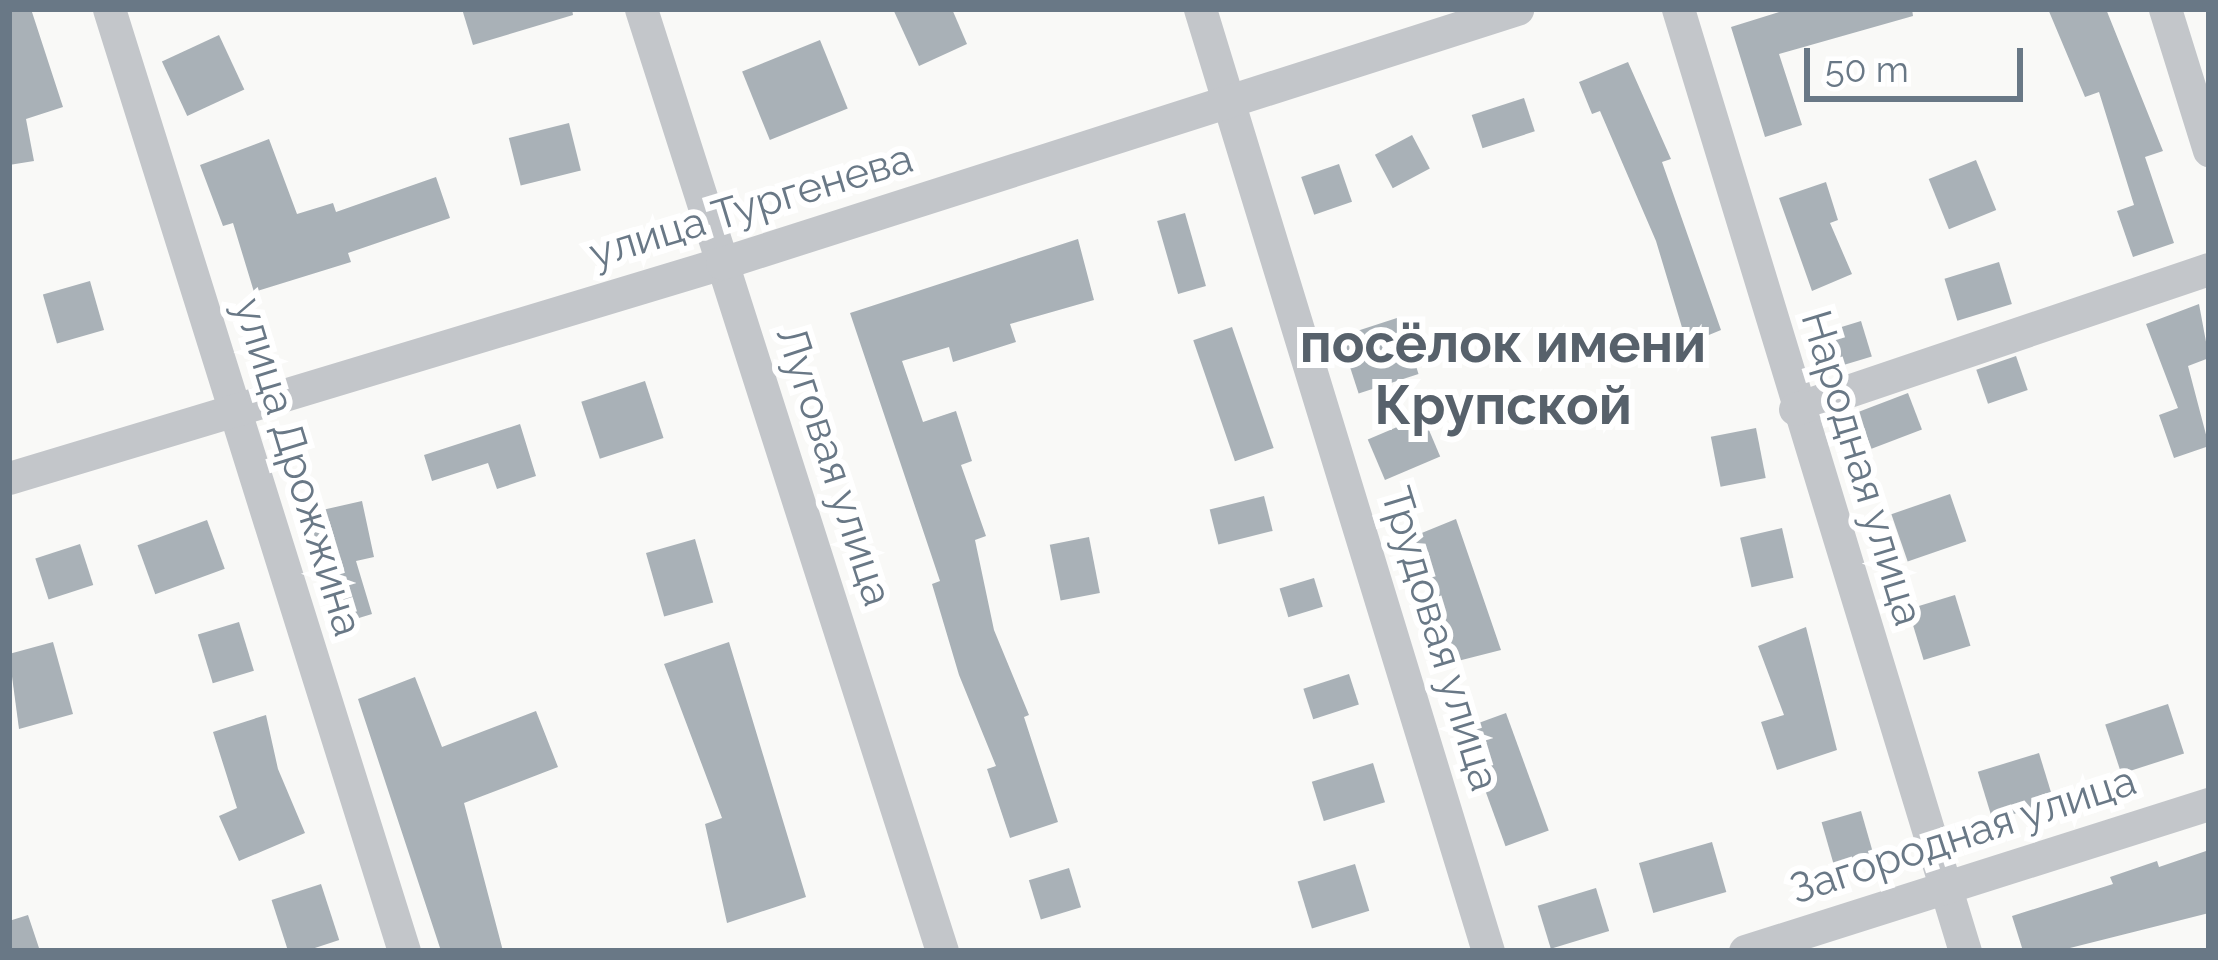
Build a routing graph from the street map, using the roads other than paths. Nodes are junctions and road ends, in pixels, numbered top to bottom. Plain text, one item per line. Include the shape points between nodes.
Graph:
1 (109, 9) edge
2 (641, 9) edge
3 (1200, 9) edge
4 (1517, 9) edge
5 (1678, 9) edge
6 (2165, 9) edge
7 (1230, 101) junction
8 (2209, 150) edge
9 (722, 263) junction
10 (2209, 269) edge
11 (1795, 409) junction
12 (233, 412) junction
13 (9, 478) edge
14 (2209, 804) edge
15 (1945, 888) junction
16 (404, 951) edge
17 (943, 951) edge
18 (1488, 951) edge
19 (1744, 951) edge
20 (1965, 951) edge

1 - 12 street, улица Дрожжина
2 - 9 street, Луговая улица
3 - 7 street, Трудовая улица
4 - 7 street, улица Тургенева
5 - 11 street, Народная улица
6 - 8 street
7 - 9 street, улица Тургенева
7 - 18 street, Трудовая улица
9 - 12 street, улица Тургенева
9 - 17 street, Луговая улица
10 - 11 street
11 - 15 street, Народная улица
12 - 13 street, улица Тургенева
12 - 16 street, улица Дрожжина
14 - 15 street, Загородная улица
15 - 19 street, Загородная улица
15 - 20 street, Народная улица

